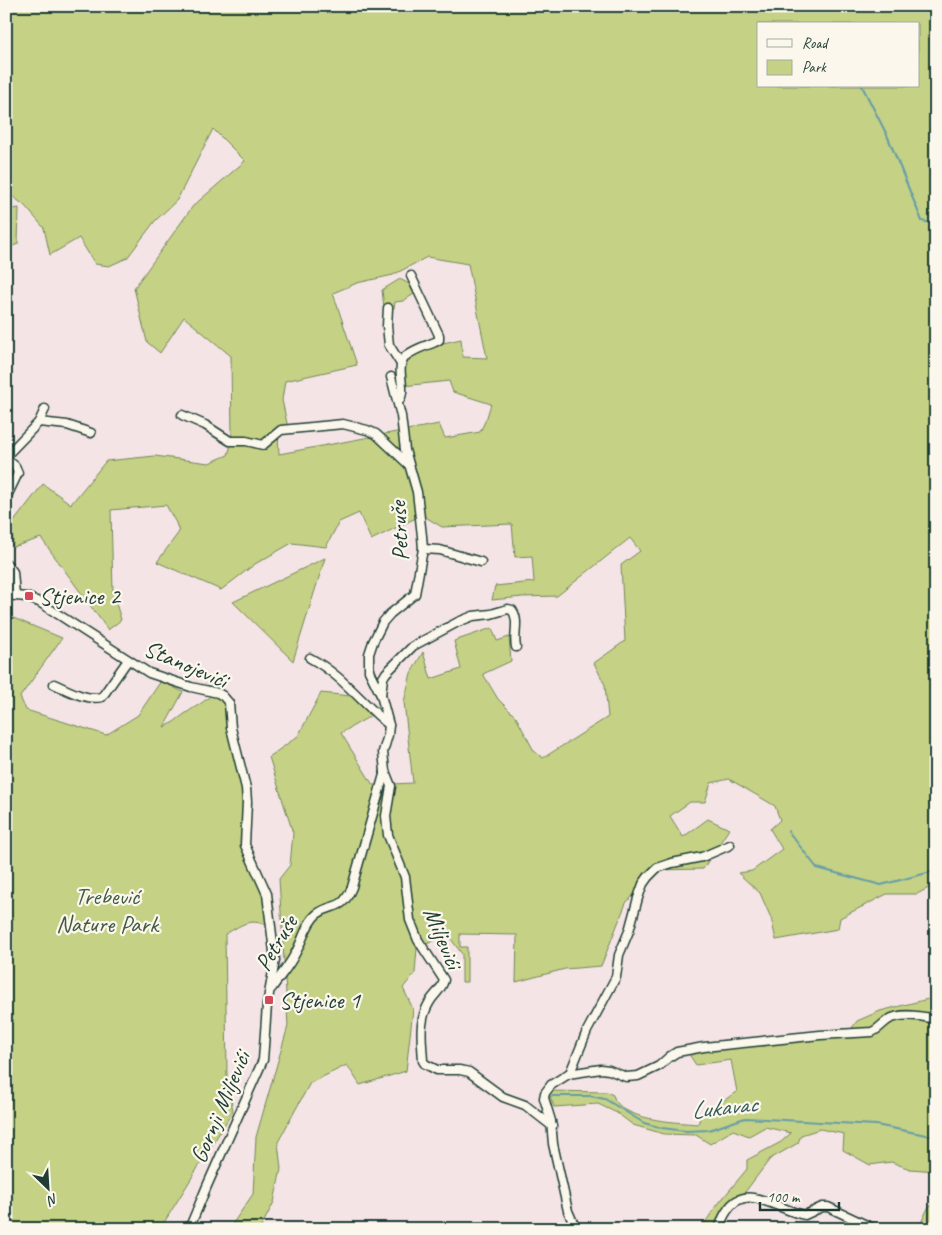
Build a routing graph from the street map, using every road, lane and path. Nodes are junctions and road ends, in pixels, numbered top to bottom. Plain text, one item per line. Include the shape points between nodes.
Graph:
1 (411, 276) dead end
2 (388, 308) dead end
3 (401, 364) junction
4 (391, 377) dead end
5 (398, 402) junction
6 (45, 409) dead end
7 (182, 415) dead end
8 (39, 422) junction
9 (90, 433) dead end
10 (6, 456) edge
11 (409, 465) junction
12 (6, 498) edge
13 (423, 549) junction
14 (481, 562) dead end
15 (6, 563) edge
16 (10, 595) edge
17 (516, 647) dead end
18 (310, 658) dead end
19 (128, 660) junction
20 (54, 684) dead end
21 (381, 696) junction
22 (229, 704) joint
23 (389, 726) junction
24 (385, 771) junction
25 (391, 786) junction
26 (380, 787) junction
27 (730, 845) dead end
28 (269, 991) junction
29 (936, 1019) edge
30 (568, 1074) junction
31 (552, 1126) junction
32 (190, 1229) edge
33 (576, 1229) edge
34 (719, 1229) edge
35 (875, 1229) edge

1 - 3 street via 439,335 438,340 406,356
2 - 3 street via 389,345
3 - 5 street
4 - 5 street, Petruše
5 - 11 street, Petruše
6 - 8 street
7 - 11 street via 230,441 263,445 281,430 343,424 376,434
8 - 9 street via 67,425
8 - 10 street
10 - 12 street via 18,473
11 - 13 street, Petruše via 417,492
13 - 14 street via 440,550
13 - 21 street, Petruše via 415,594 390,614 369,654 370,676
15 - 16 street via 13,572
16 - 19 street, Stanojevići via 39,602
17 - 21 street, Petruše via 516,618 512,610 467,618 413,646 386,673
18 - 23 street via 347,685
19 - 20 street, Stanojevići via 102,697 81,695
19 - 22 street, Stanojevići via 150,674 218,693
21 - 23 street, Petruše
22 - 28 street, Gornji Miljevići via 231,728 246,788 246,845 268,894 275,960
23 - 24 street, Petruše via 383,752
24 - 25 street
24 - 26 street
25 - 26 street via 385,784
25 - 31 street, Miljevići via 386,816 388,835 405,877 410,920 418,940 444,980 429,1003 420,1030 423,1061 437,1070 469,1072 503,1097 525,1105
26 - 28 street, Petruše via 348,898 311,920 296,953
27 - 30 street via 702,857 657,868 643,884 618,955 616,977
28 - 32 street, Gornji Miljevići via 263,1060
29 - 30 street via 896,1017 872,1032 704,1047 678,1052 638,1076 626,1077 601,1069
30 - 31 street via 545,1093
31 - 33 street via 568,1211
34 - 35 street via 727,1210 741,1199 751,1197 805,1215 828,1207

